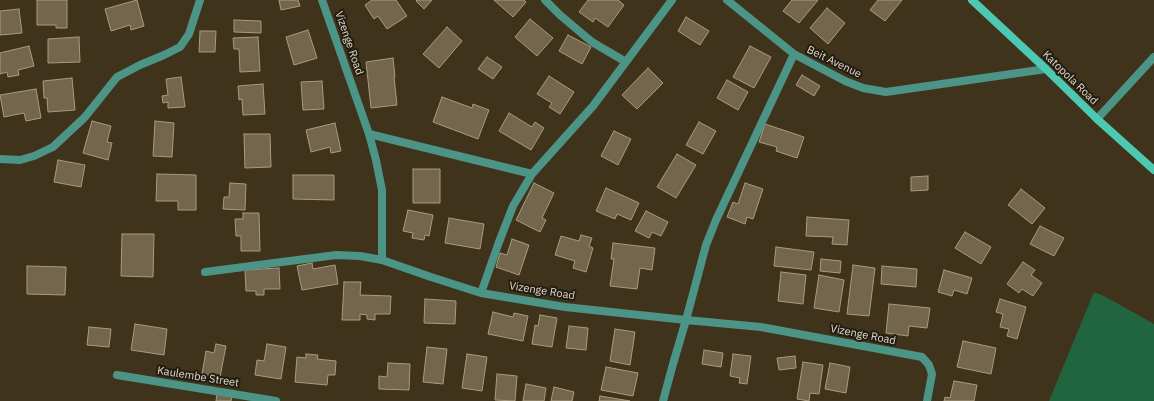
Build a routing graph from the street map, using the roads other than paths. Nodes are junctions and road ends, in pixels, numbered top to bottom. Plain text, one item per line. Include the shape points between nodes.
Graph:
1 (200, 0) edge
2 (322, 0) edge
3 (545, 0) edge
4 (672, 0) edge
5 (728, 0) edge
6 (972, 0) edge
7 (794, 54) junction
8 (1154, 56) edge
9 (626, 62) junction
10 (1046, 69) junction
11 (1097, 119) junction
12 (369, 134) junction
13 (0, 159) edge
14 (1154, 170) edge
15 (532, 174) junction
16 (382, 260) junction
17 (205, 272) dead end
18 (482, 293) junction
19 (686, 320) junction
20 (116, 375) dead end
21 (276, 401) edge
22 (664, 401) edge
23 (927, 401) edge

1 - 13 street via 189,34 180,47 116,77 85,117 53,147 20,160
2 - 12 street, Vizenge Road
3 - 9 street via 592,42
4 - 9 street
5 - 7 street, Beit Avenue
6 - 10 street, Katopola Road
7 - 10 street, Beit Avenue via 845,81 863,88 886,92
7 - 19 street via 706,245
8 - 11 street
9 - 15 street via 593,106
10 - 11 street, Katopola Road
11 - 14 street, Katopola Road
12 - 15 street
12 - 16 street, Vizenge Road via 382,190
15 - 18 street via 513,206
16 - 17 street via 336,255
16 - 18 street, Vizenge Road
18 - 19 street, Vizenge Road
19 - 22 street
19 - 23 street, Vizenge Road via 761,327 922,357 932,374
20 - 21 street, Kaulembe Street

